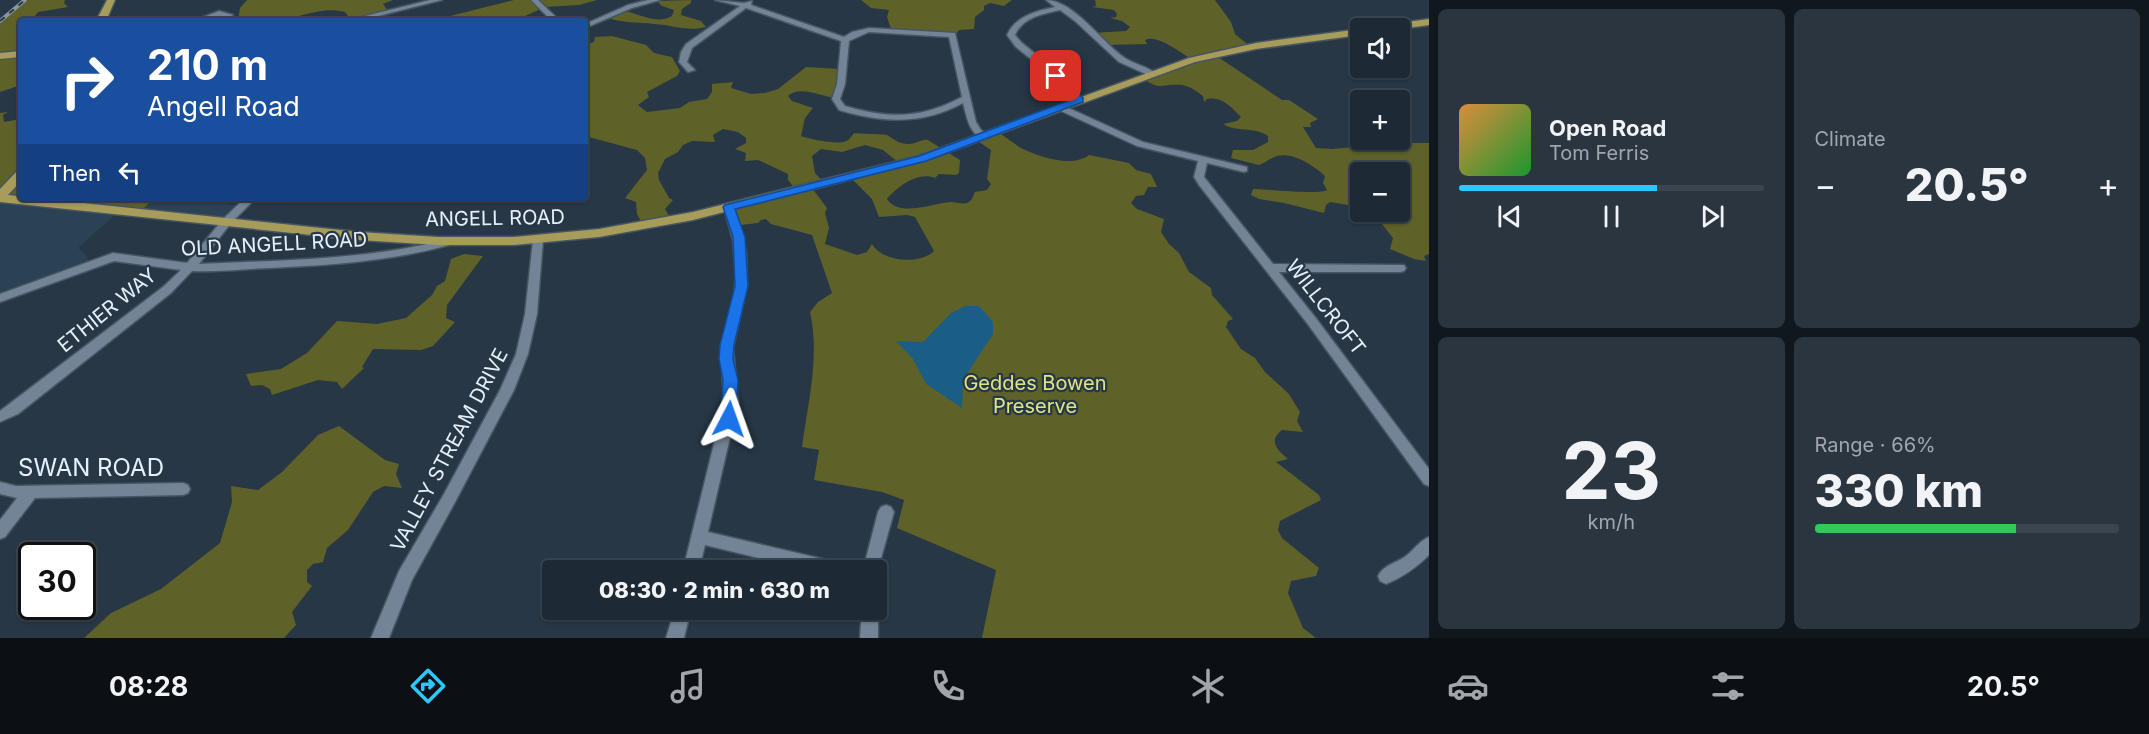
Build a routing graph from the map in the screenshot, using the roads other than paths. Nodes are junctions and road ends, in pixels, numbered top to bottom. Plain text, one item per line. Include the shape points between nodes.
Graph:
1 (111, 0) edge
2 (439, 0) edge
3 (657, 0) edge
4 (718, 0) edge
5 (753, 0) edge
6 (1049, 0) edge
7 (537, 2) edge
8 (745, 5) junction
9 (1061, 8) junction
10 (102, 18) edge
11 (362, 18) edge
12 (552, 18) edge
13 (1429, 22) edge
14 (588, 25) edge
15 (1410, 25) edge
16 (1350, 33) edge
17 (845, 40) junction
18 (18, 54) edge
19 (3, 56) edge
20 (691, 70) dead end
21 (1151, 73) junction
22 (966, 99) junction
23 (1080, 100) junction
24 (1062, 108) junction
25 (985, 137) junction
26 (1203, 159) junction
27 (1244, 169) dead end
28 (18, 177) edge
29 (0, 197) edge
30 (18, 199) edge
31 (38, 201) edge
32 (248, 201) edge
33 (729, 207) junction
34 (227, 221) junction
35 (538, 240) junction
36 (449, 242) junction
37 (188, 268) junction
38 (1268, 268) junction
39 (1400, 268) dead end
40 (0, 298) edge
41 (0, 417) edge
42 (1429, 480) edge
43 (0, 488) edge
44 (183, 489) dead end
45 (31, 492) junction
46 (886, 512) dead end
47 (0, 532) edge
48 (699, 537) junction
49 (1429, 544) edge
50 (693, 560) edge
51 (797, 560) edge
52 (874, 560) edge
53 (1386, 576) dead end
54 (680, 620) edge
55 (870, 620) edge
56 (380, 638) edge
57 (675, 638) edge
58 (869, 638) edge

1 - 10 main road
2 - 11 street
3 - 14 street via 630,6
4 - 8 street
5 - 8 street
6 - 9 street
7 - 12 street
8 - 17 street
8 - 20 street via 689,46 683,62
9 - 21 street via 1122,60
9 - 23 street via 1027,18 1011,35
13 - 15 main road
16 - 21 main road, ANGELL ROAD via 1233,50
17 - 22 street via 868,30 952,35
17 - 22 street via 836,99 839,106 896,120 928,116
18 - 19 main road
21 - 23 main road, ANGELL ROAD
22 - 25 street via 972,123
23 - 24 main road, ANGELL ROAD
24 - 25 main road, ANGELL ROAD
24 - 26 street via 1140,144
25 - 33 main road, ANGELL ROAD via 911,162
26 - 27 street
26 - 38 street, WILLCROFT via 1199,177 1202,183
28 - 29 main road
29 - 30 main road, ANGELL ROAD
31 - 34 main road, ANGELL ROAD
32 - 34 street, ETHIER WAY
33 - 35 main road, ANGELL ROAD via 636,228
33 - 48 street via 739,237 742,286 727,345 729,419
34 - 36 main road, ANGELL ROAD
34 - 37 street, ETHIER WAY
35 - 36 main road, ANGELL ROAD
35 - 56 street, VALLEY STREAM DRIVE via 528,333 519,362 405,576
36 - 37 street, OLD ANGELL ROAD via 387,256
37 - 40 street, OLD ANGELL ROAD via 109,258
37 - 41 street, ETHIER WAY via 152,302
38 - 39 street
38 - 42 street, WILLCROFT
43 - 45 street, SWAN ROAD
44 - 45 street, SWAN ROAD
45 - 47 street
46 - 52 street
48 - 50 street
48 - 51 street
49 - 53 street via 1411,562
54 - 57 street
55 - 58 street

